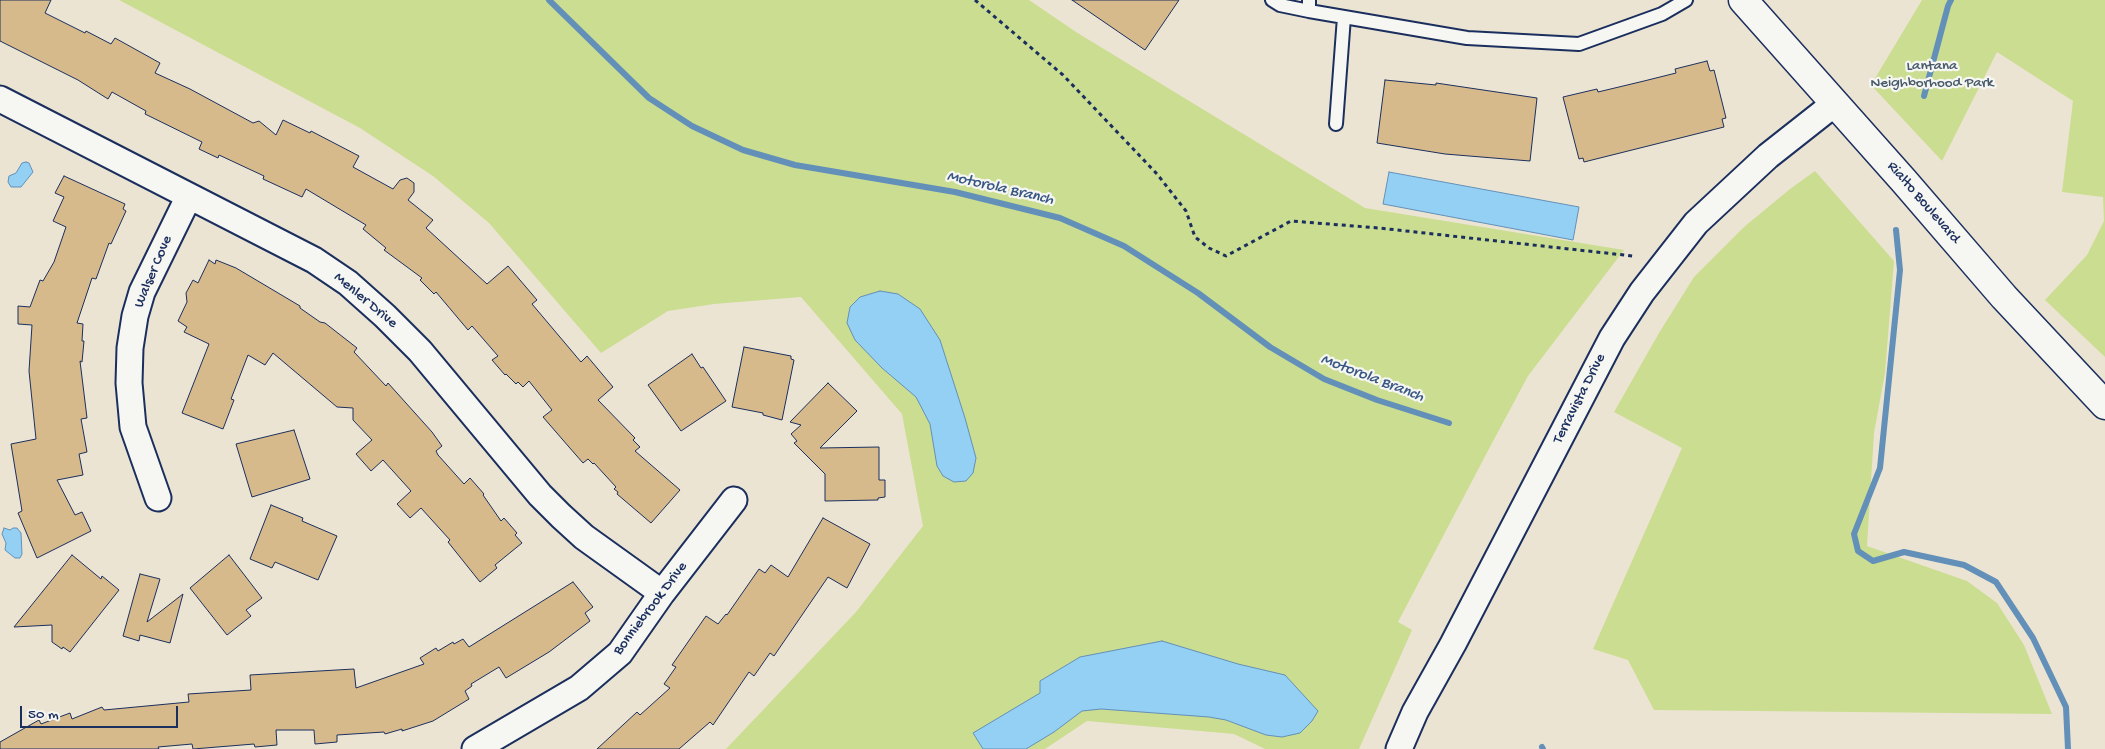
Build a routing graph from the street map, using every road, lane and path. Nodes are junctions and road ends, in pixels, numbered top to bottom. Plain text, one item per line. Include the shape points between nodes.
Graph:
1 (975, 0) edge
2 (1272, 0) edge
3 (1686, 0) edge
4 (1743, 0) edge
5 (1309, 5) edge
6 (1344, 16) junction
7 (0, 99) edge
8 (1834, 104) junction
9 (1336, 124) dead end
10 (188, 196) junction
11 (1633, 256) dead end
12 (2105, 405) edge
13 (158, 498) dead end
14 (734, 500) dead end
15 (662, 593) junction
16 (475, 749) edge
17 (1399, 749) edge

1 - 11 path via 1063,75 1157,174 1186,211 1195,237 1226,256 1290,221
2 - 5 lane via 1280,5
3 - 6 lane via 1662,14 1579,44 1467,38
4 - 8 street, Rialto Boulevard
5 - 6 lane
6 - 9 lane
7 - 10 street, Menler Drive
8 - 12 street, Rialto Boulevard via 2004,297
8 - 17 street, Terravista Drive via 1768,156 1696,223 1642,292 1612,338 1415,712
10 - 13 street, Walser Cove via 142,292 130,348 133,427
10 - 15 street, Menler Drive via 314,260 348,283 420,351 561,516 584,537
14 - 15 street, Bonniebrook Drive
15 - 16 street, Bonniebrook Drive via 620,653 600,671 578,688

